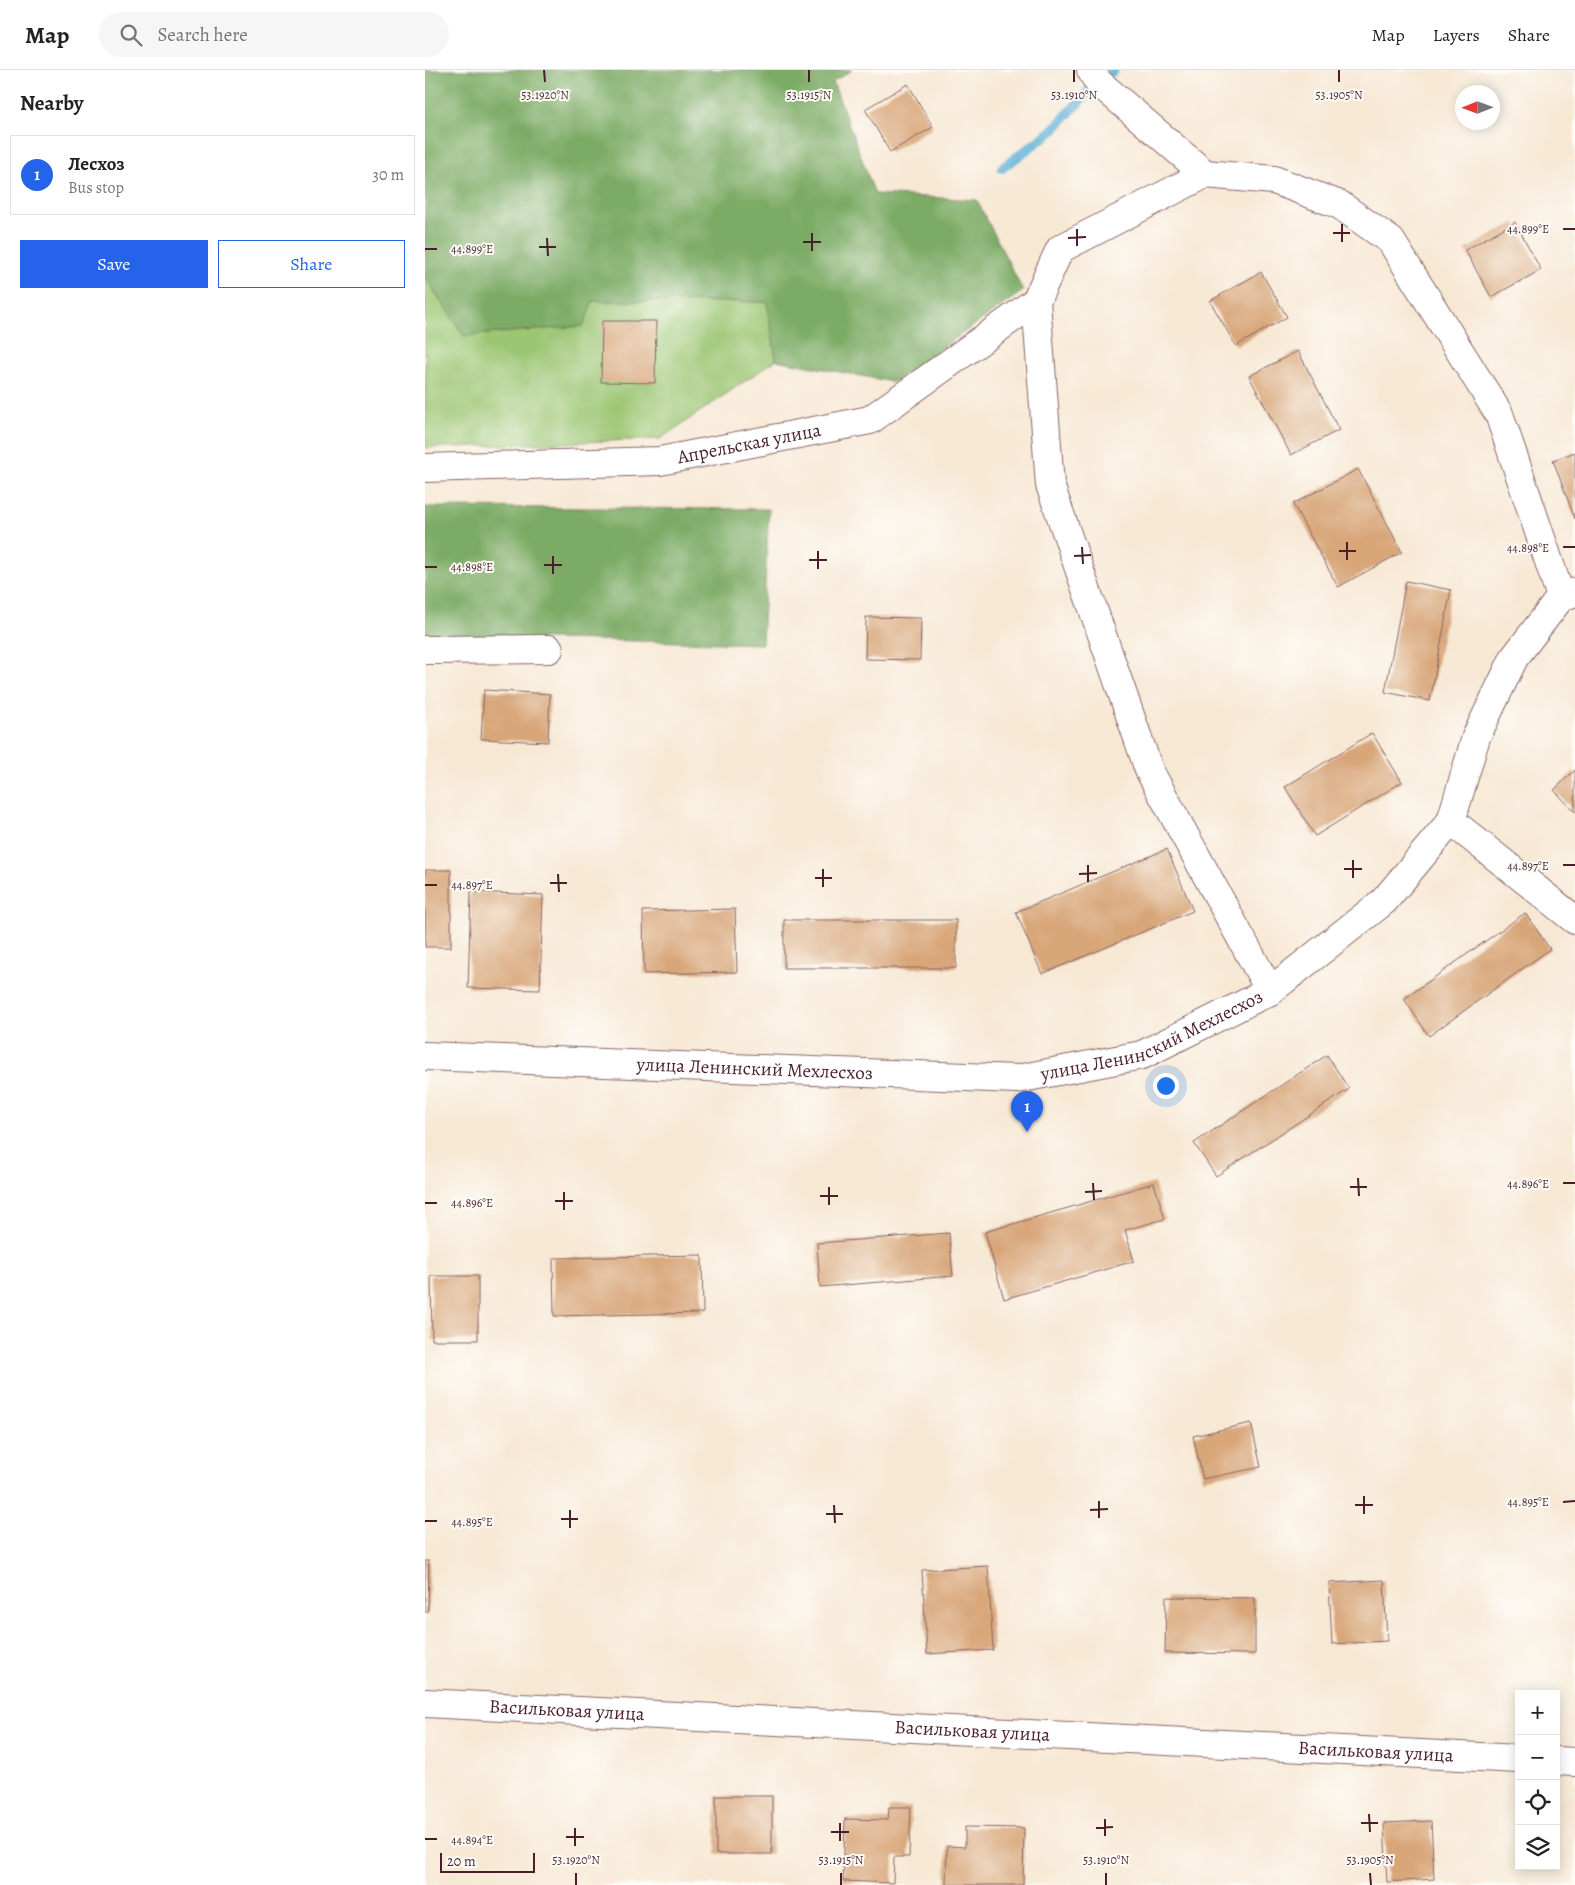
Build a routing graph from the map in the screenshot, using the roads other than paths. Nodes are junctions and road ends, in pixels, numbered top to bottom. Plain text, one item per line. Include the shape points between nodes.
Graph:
1 (1091, 70) edge
2 (1205, 174) junction
3 (1036, 301) junction
4 (425, 468) edge
5 (1568, 595) edge
6 (549, 648) dead end
7 (425, 650) edge
8 (1451, 821) junction
9 (1575, 920) edge
10 (1270, 991) junction
11 (425, 1056) edge
12 (425, 1703) edge
13 (1515, 1759) edge
14 (1560, 1761) edge
15 (1575, 1762) edge

1 - 2 street via 1097,82
2 - 3 street via 1060,249
2 - 5 street via 1273,180 1340,205 1391,241 1499,414
3 - 4 street, Апрельская улица via 870,420 660,462
3 - 10 street via 1050,485 1149,770
5 - 8 street, улица Ленинский Мехлесхоз via 1514,658 1476,737
6 - 7 street
8 - 9 street
8 - 10 street, улица Ленинский Мехлесхоз via 1384,901
10 - 11 street, улица Ленинский Мехлесхоз via 1142,1055 1017,1079
12 - 13 street, Васильковая улица
14 - 15 street

